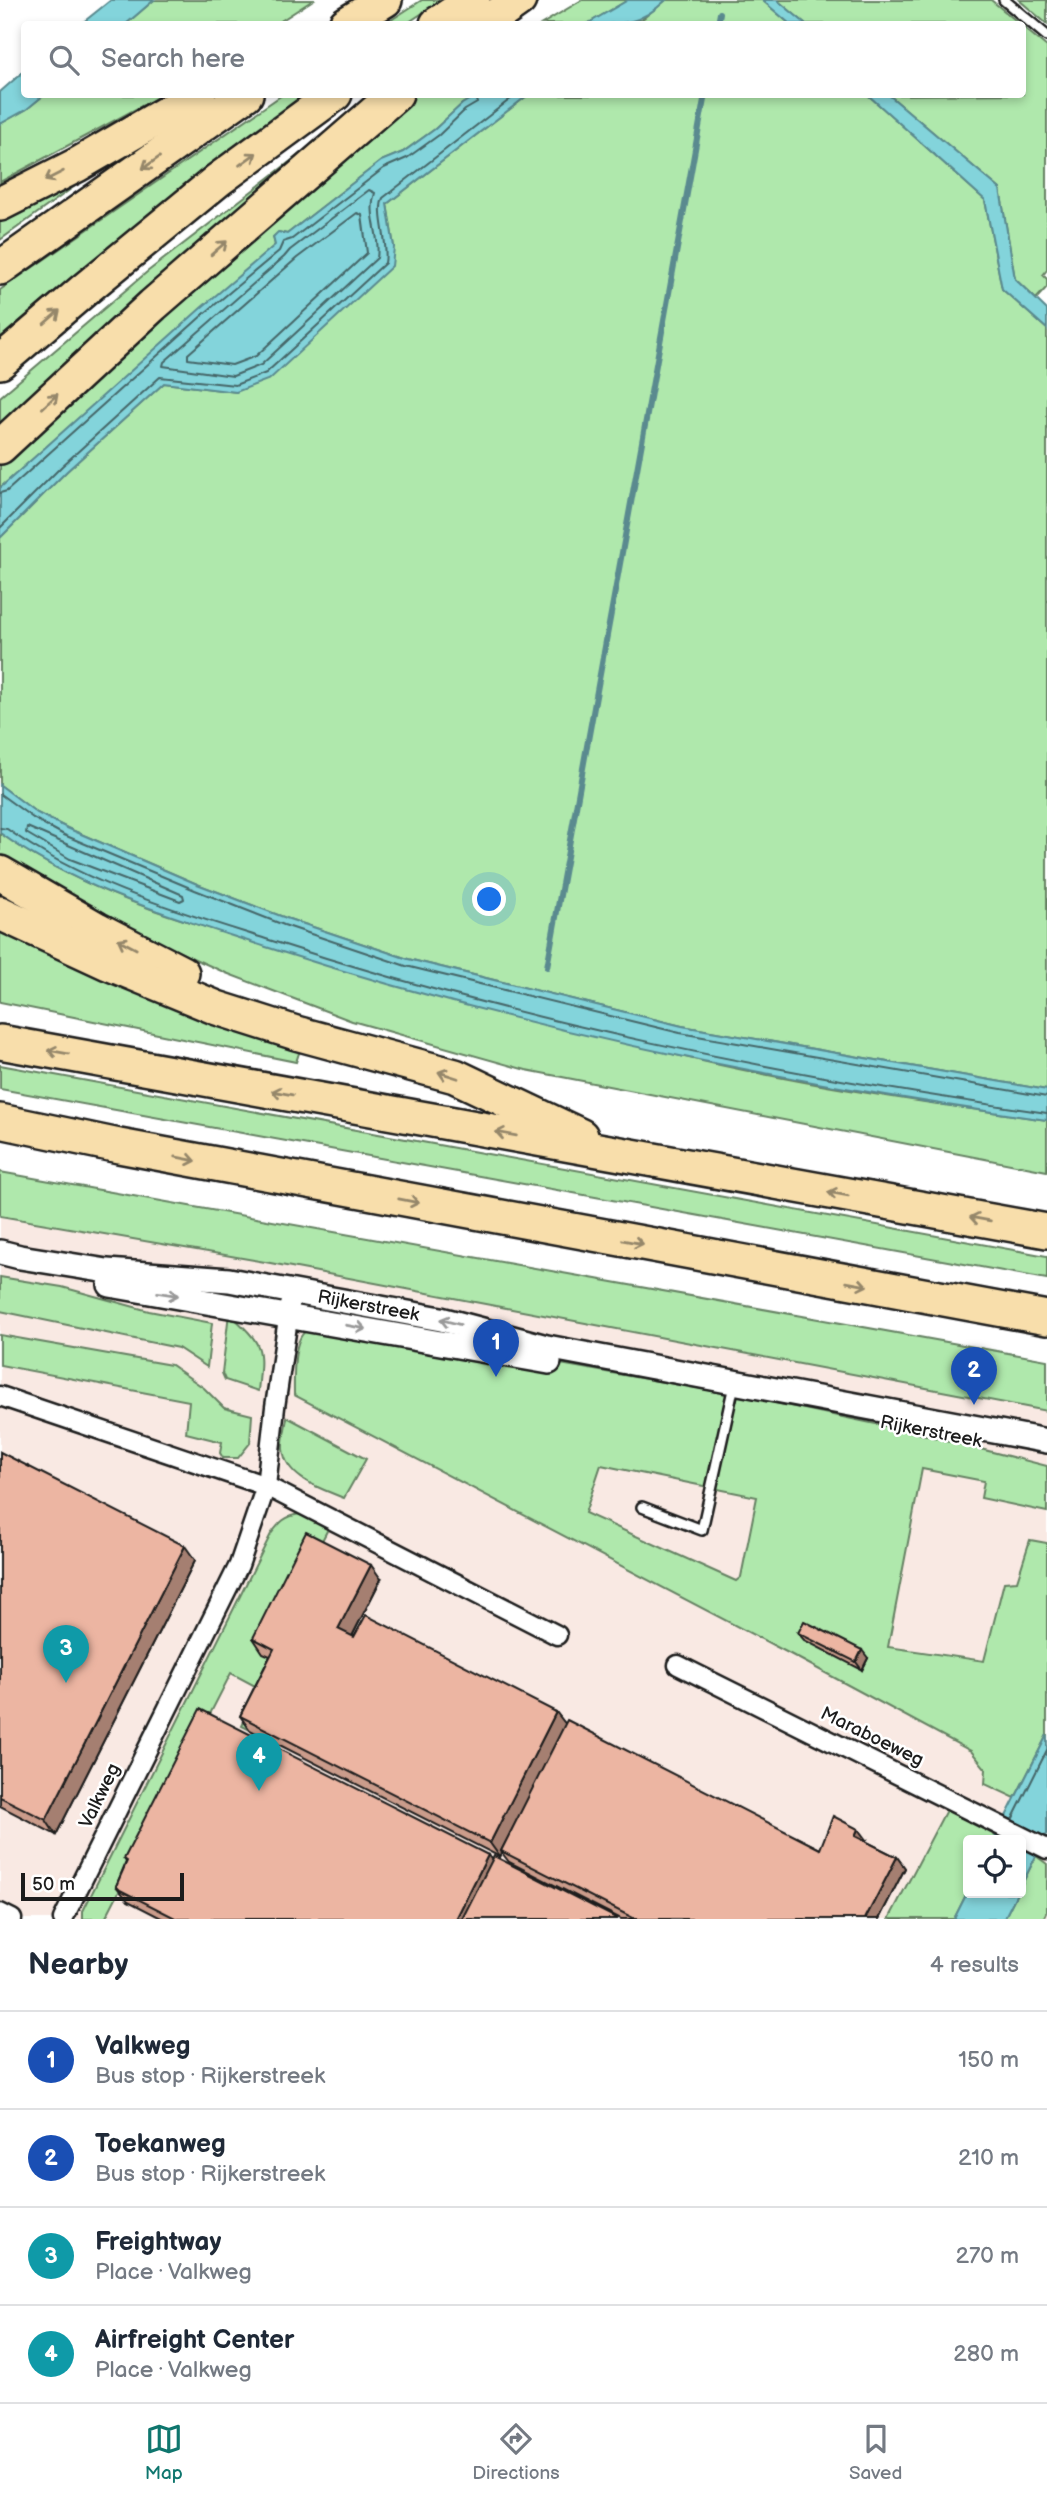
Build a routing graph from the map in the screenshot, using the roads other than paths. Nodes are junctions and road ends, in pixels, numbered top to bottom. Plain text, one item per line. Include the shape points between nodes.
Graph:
1 (384, 0) edge
2 (473, 0) edge
3 (519, 0) edge
4 (1004, 0) edge
5 (351, 21) edge
6 (442, 21) edge
7 (489, 21) edge
8 (1047, 36) edge
9 (192, 98) edge
10 (240, 98) edge
11 (330, 98) edge
12 (391, 98) edge
13 (0, 204) edge
14 (0, 268) edge
15 (0, 362) edge
16 (0, 447) edge
17 (0, 873) edge
18 (0, 913) edge
19 (296, 1033) junction
20 (0, 1042) edge
21 (0, 1121) edge
22 (0, 1136) edge
23 (119, 1146) junction
24 (621, 1155) junction
25 (1047, 1231) edge
26 (0, 1252) edge
27 (0, 1266) edge
28 (292, 1293) junction
29 (288, 1315) junction
30 (1047, 1318) edge
31 (733, 1388) junction
32 (0, 1396) edge
33 (1047, 1441) edge
34 (1047, 1454) edge
35 (266, 1486) junction
36 (642, 1507) dead end
37 (557, 1635) dead end
38 (678, 1665) dead end
39 (1047, 1849) edge
40 (0, 1913) edge
41 (12, 1919) edge
42 (63, 1919) edge

1 - 5 highway
2 - 6 highway
3 - 7 highway
4 - 8 lane
9 -> 13 highway
10 -> 14 highway
15 -> 11 highway via 218,180
16 -> 12 highway via 153,305
19 -> 17 highway
18 - 19 highway via 108,964 217,1008
24 -> 19 highway via 455,1076
24 -> 20 highway
21 - 23 highway
22 - 23 highway
23 -> 30 highway
25 -> 24 highway
26 - 28 street, Rijkerstreek via 107,1271 229,1280
27 -> 29 street, Rijkerstreek
28 - 29 street, Valkweg
31 -> 28 street, Rijkerstreek via 440,1319
29 -> 31 street, Rijkerstreek
29 - 35 street, Valkweg
31 - 33 street, Rijkerstreek
31 - 34 street, Rijkerstreek
31 - 36 lane via 702,1530
32 - 35 street
35 - 37 street
35 - 42 street, Valkweg via 239,1564
38 - 39 street, Maraboeweg
40 - 41 street

